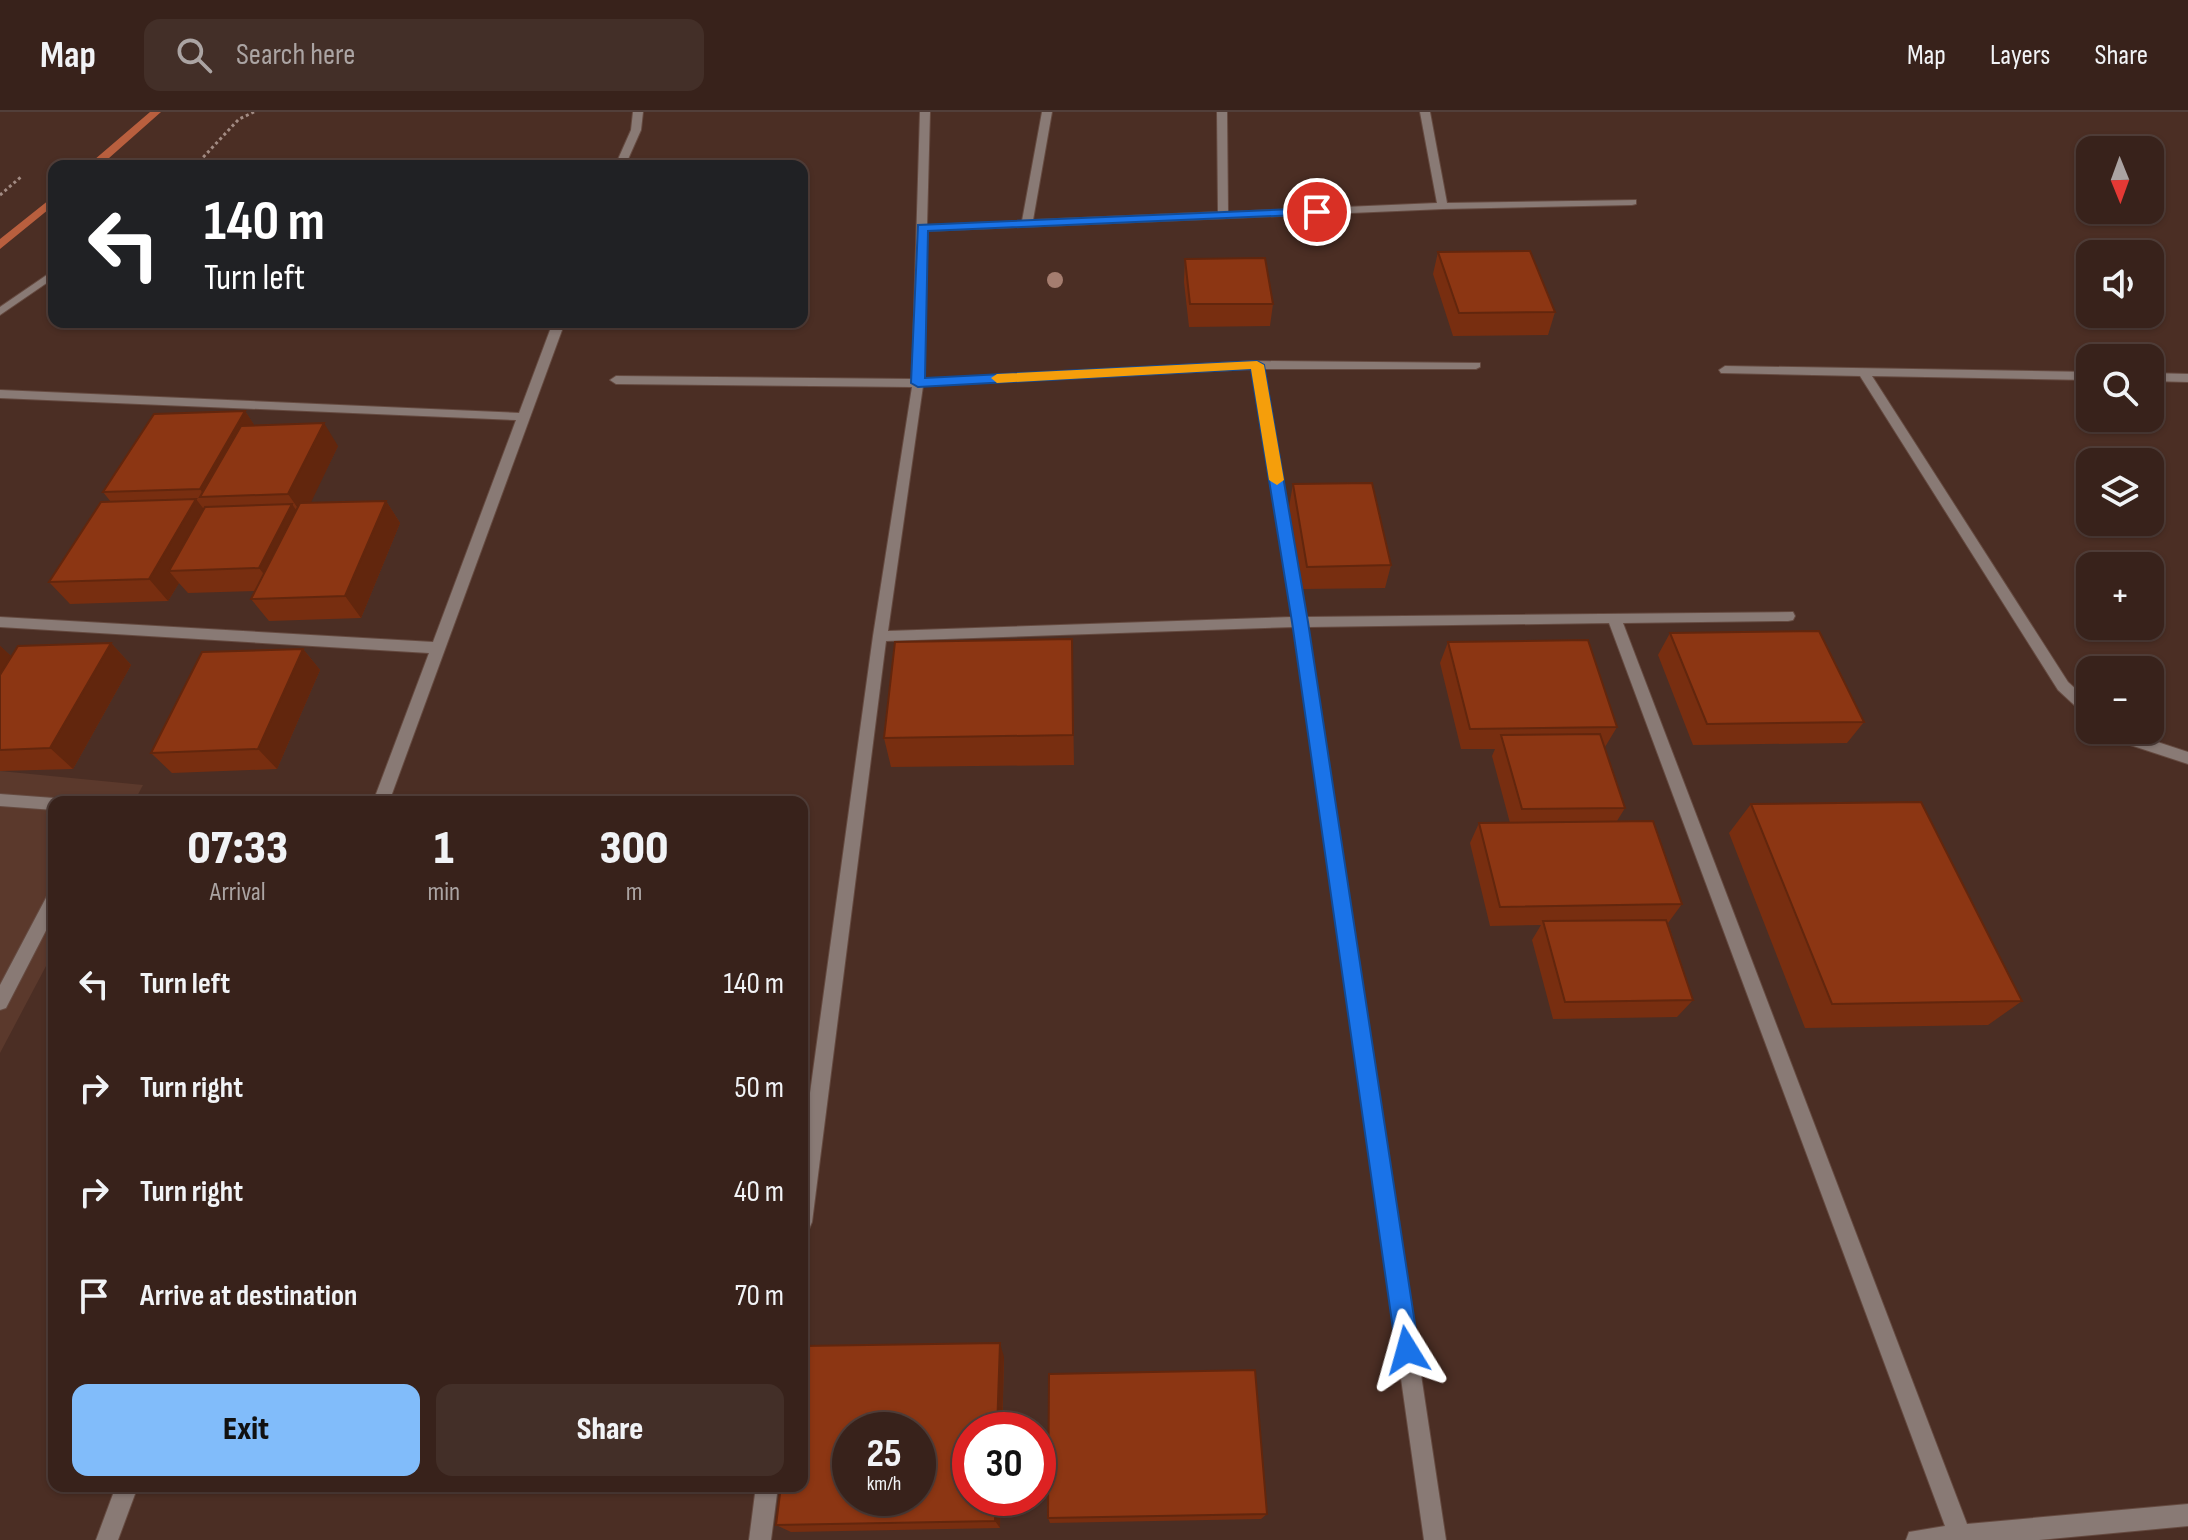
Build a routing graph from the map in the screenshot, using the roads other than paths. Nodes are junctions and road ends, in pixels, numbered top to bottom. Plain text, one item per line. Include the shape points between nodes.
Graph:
1 (638, 112) edge
2 (925, 112) edge
3 (1047, 112) edge
4 (1222, 112) edge
5 (1425, 112) edge
6 (623, 160) edge
7 (1632, 202) dead end
8 (1443, 206) junction
9 (1223, 215) junction
10 (1027, 224) junction
11 (922, 228) junction
12 (48, 282) edge
13 (0, 312) edge
14 (557, 328) edge
15 (1257, 365) junction
16 (1476, 365) dead end
17 (1725, 370) dead end
18 (1864, 373) junction
19 (2076, 376) edge
20 (2164, 377) edge
21 (2188, 378) edge
22 (616, 380) dead end
23 (918, 383) junction
24 (0, 394) edge
25 (524, 417) junction
26 (1788, 616) dead end
27 (1614, 618) junction
28 (0, 622) edge
29 (1300, 622) junction
30 (880, 636) junction
31 (438, 648) junction
32 (2076, 698) edge
33 (2145, 744) edge
34 (2188, 758) edge
35 (383, 796) edge
36 (0, 800) edge
37 (48, 804) edge
38 (48, 910) edge
39 (0, 1002) edge
40 (808, 1177) edge
41 (125, 1492) edge
42 (766, 1492) edge
43 (2188, 1515) edge
44 (1960, 1536) junction
45 (107, 1540) edge
46 (760, 1540) edge
47 (1435, 1540) edge
48 (1917, 1540) edge

1 - 6 street
2 - 11 street
3 - 10 street
4 - 9 street
5 - 8 street
7 - 8 street
8 - 9 street
9 - 10 street
10 - 11 street
11 - 23 street
12 - 13 street
14 - 25 street
15 - 16 street
15 - 23 street
15 - 29 street
17 - 18 street
18 - 19 street
18 - 32 street via 2063,686
20 - 21 street
22 - 23 street
23 - 30 street
24 - 25 street
25 - 31 street
26 - 27 street
27 - 29 street
27 - 44 street
28 - 31 street
29 - 30 street
29 - 47 street
30 - 40 street
31 - 35 street
33 - 34 street
36 - 37 street
38 - 39 street
41 - 45 street
42 - 46 street
43 - 44 street
44 - 48 street

